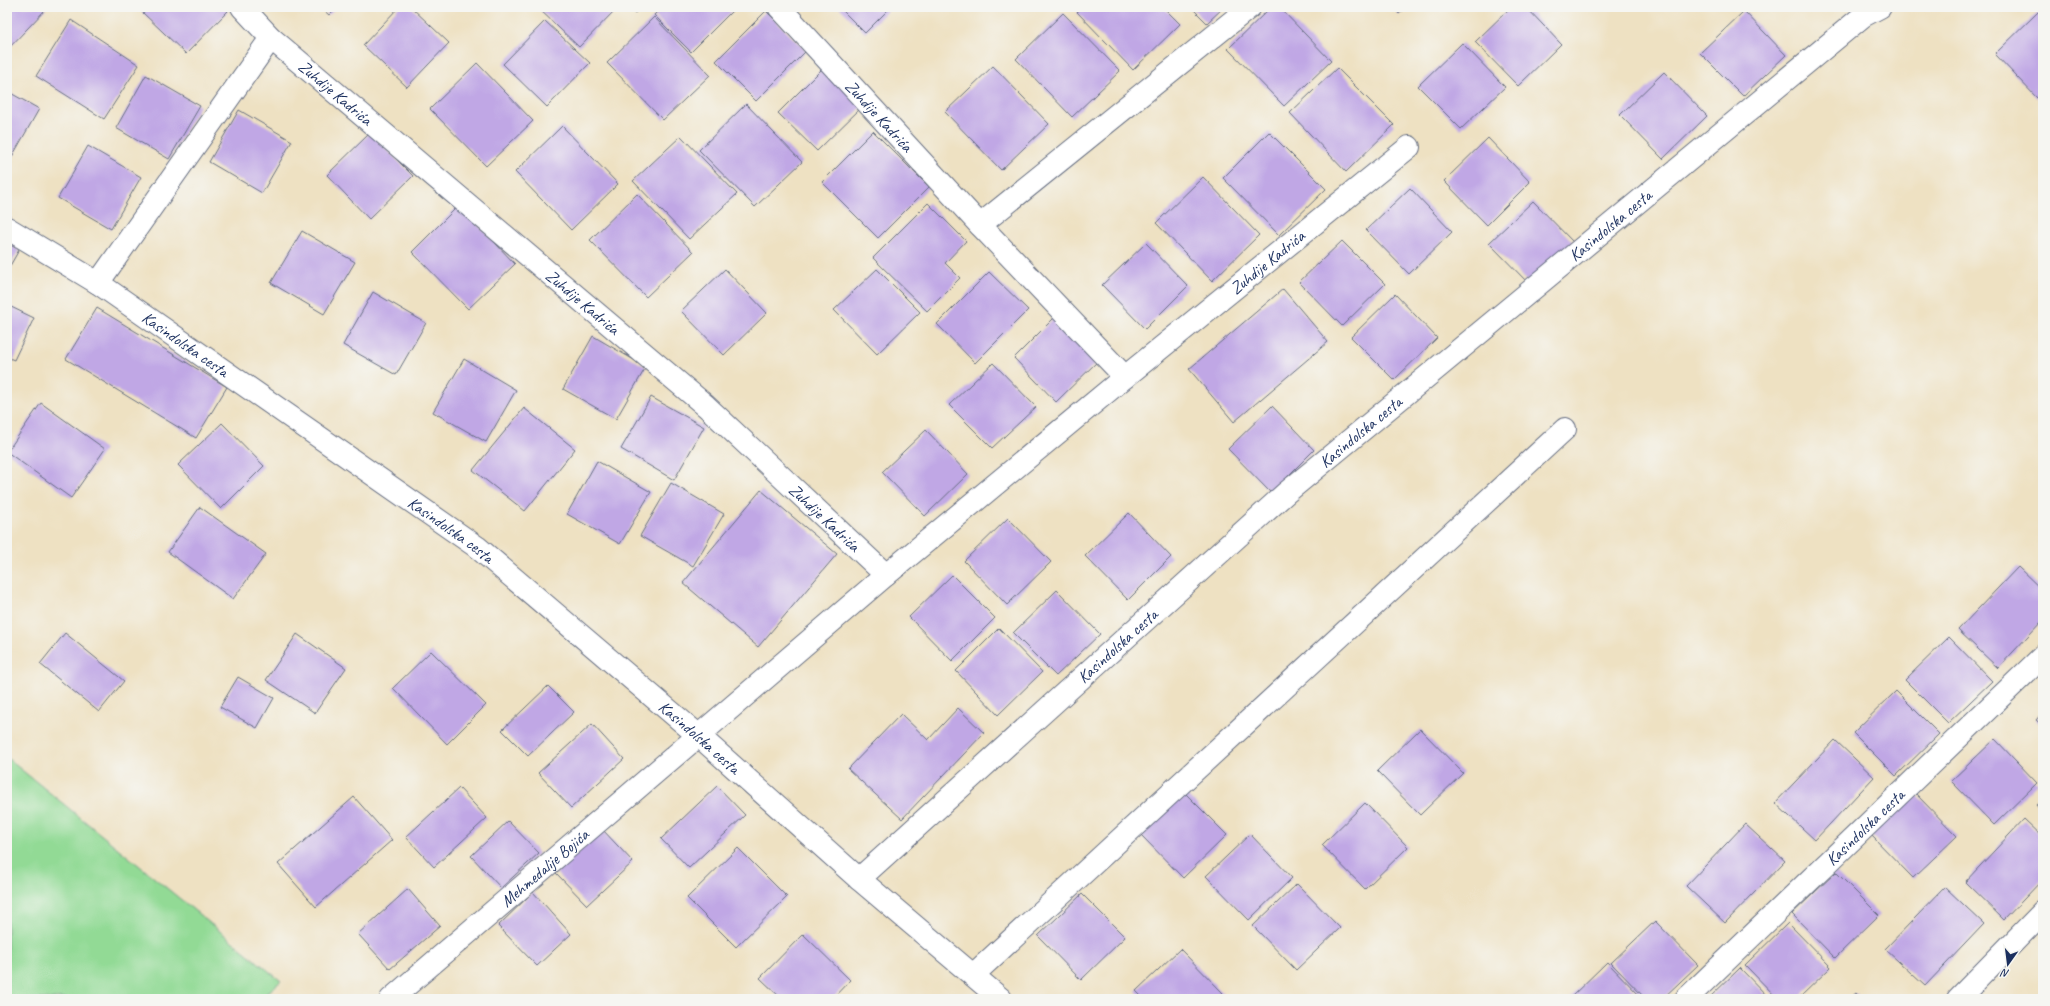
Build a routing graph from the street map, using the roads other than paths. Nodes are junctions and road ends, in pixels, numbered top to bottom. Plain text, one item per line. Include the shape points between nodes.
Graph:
1 (242, 7) edge
2 (779, 7) edge
3 (1250, 7) edge
4 (1880, 7) edge
5 (271, 38) junction
6 (1409, 147) dead end
7 (980, 225) junction
8 (7, 228) edge
9 (98, 283) junction
10 (1125, 377) junction
11 (1565, 429) dead end
12 (886, 575) junction
13 (2043, 656) edge
14 (699, 736) junction
15 (859, 879) junction
16 (2043, 912) edge
17 (973, 975) junction
18 (391, 999) edge
19 (1001, 999) edge
20 (1686, 999) edge
21 (1958, 999) edge

1 - 5 street, Zuhdije Kadrića
2 - 7 street, Zuhdije Kadrića
3 - 7 street
4 - 15 street, Kasindolska cesta via 1857,21 1286,493
5 - 9 street
5 - 12 street, Zuhdije Kadrića via 706,406
6 - 10 street, Zuhdije Kadrića
7 - 10 street, Zuhdije Kadrića
8 - 9 street, Kasindolska cesta
9 - 14 street, Kasindolska cesta via 477,547
10 - 12 street, Zuhdije Kadrića
11 - 17 street
12 - 14 street, Zuhdije Kadrića
13 - 20 street, Kasindolska cesta
14 - 15 street, Kasindolska cesta
14 - 18 street, Mehmedalije Bojića
15 - 17 street, Kasindolska cesta
16 - 21 street
17 - 19 street, Kasindolska cesta

